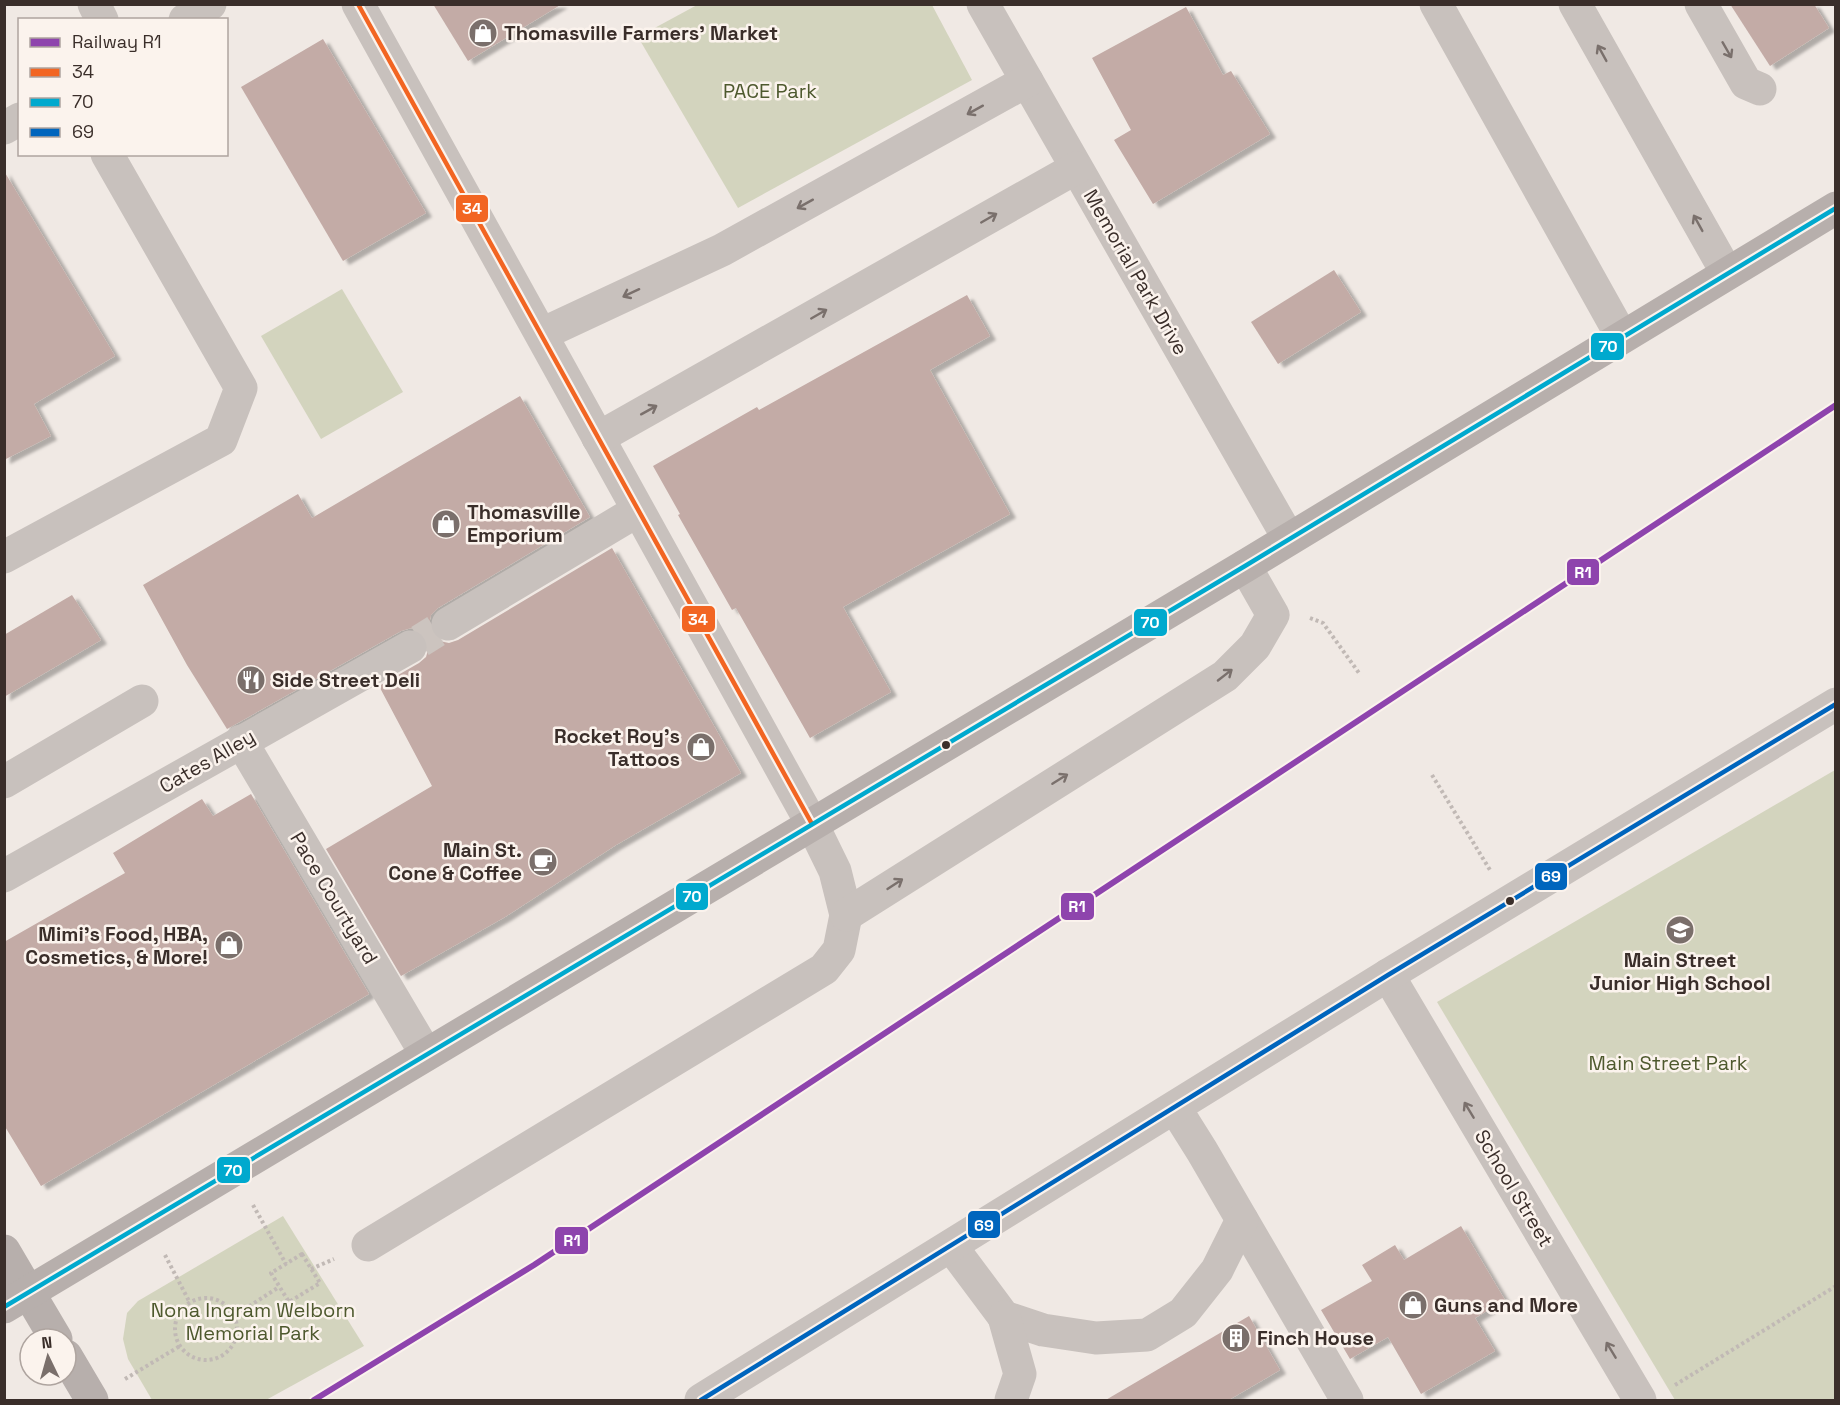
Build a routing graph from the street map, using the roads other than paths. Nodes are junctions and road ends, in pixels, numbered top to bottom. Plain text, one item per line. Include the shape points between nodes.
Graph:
1 (94, 4) edge
2 (210, 4) edge
3 (358, 4) edge
4 (983, 4) edge
5 (1436, 4) edge
6 (1575, 4) edge
7 (1701, 4) edge
8 (101, 18) edge
9 (188, 18) edge
10 (1027, 81) junction
11 (1760, 89) dead end
12 (18, 119) edge
13 (4, 128) edge
14 (108, 156) edge
15 (1076, 168) junction
16 (1836, 208) edge
17 (1727, 273) junction
18 (542, 334) junction
19 (1622, 337) junction
20 (598, 438) junction
21 (637, 510) junction
22 (1289, 539) junction
23 (4, 557) edge
24 (1245, 566) junction
25 (448, 624) tunnel mouth
26 (410, 647) tunnel mouth
27 (142, 700) dead end
28 (1836, 704) edge
29 (241, 741) junction
30 (4, 782) edge
31 (812, 824) junction
32 (4, 876) edge
33 (846, 915) junction
34 (1389, 975) junction
35 (426, 1054) junction
36 (1175, 1108) junction
37 (1242, 1220) junction
38 (368, 1245) dead end
39 (951, 1246) junction
40 (4, 1251) edge
41 (17, 1300) edge
42 (1004, 1317) junction
43 (44, 1327) edge
44 (78, 1377) edge
45 (746, 1390) edge
46 (1655, 1395) edge
47 (91, 1400) edge
48 (701, 1401) edge
49 (1011, 1401) edge
50 (1347, 1401) edge

1 - 8 street
2 - 9 street
3 - 18 street
4 - 10 street, Memorial Park Drive
5 - 19 street
17 -> 6 street
7 -> 11 street via 1746,83
10 - 15 street, Memorial Park Drive
10 -> 18 street via 722,250
12 - 13 street
14 - 23 street via 241,388 221,440
20 -> 15 street
15 - 22 street, Memorial Park Drive
16 - 17 main road
17 - 19 main road
18 - 20 street
19 - 22 main road
20 - 21 street
21 - 25 street
21 - 31 street
22 - 24 main road
24 - 31 main road
33 -> 24 street via 1226,676 1256,646 1273,615
26 - 29 street, Cates Alley
27 - 30 street
28 - 34 street
29 - 32 street, Cates Alley
29 - 35 street, Pace Courtyard
31 - 33 street via 835,871
31 - 35 main road
33 - 38 street via 839,950 824,969
34 - 36 street
46 -> 34 street, School Street
35 - 41 main road
36 - 37 street
36 - 39 street
37 - 42 street via 1217,1270 1183,1313 1147,1335 1096,1338 1043,1330
37 - 50 street
39 - 42 street
39 - 45 street
40 - 41 main road
41 - 43 main road
42 - 49 street via 1020,1374
44 - 47 main road
45 - 48 street

